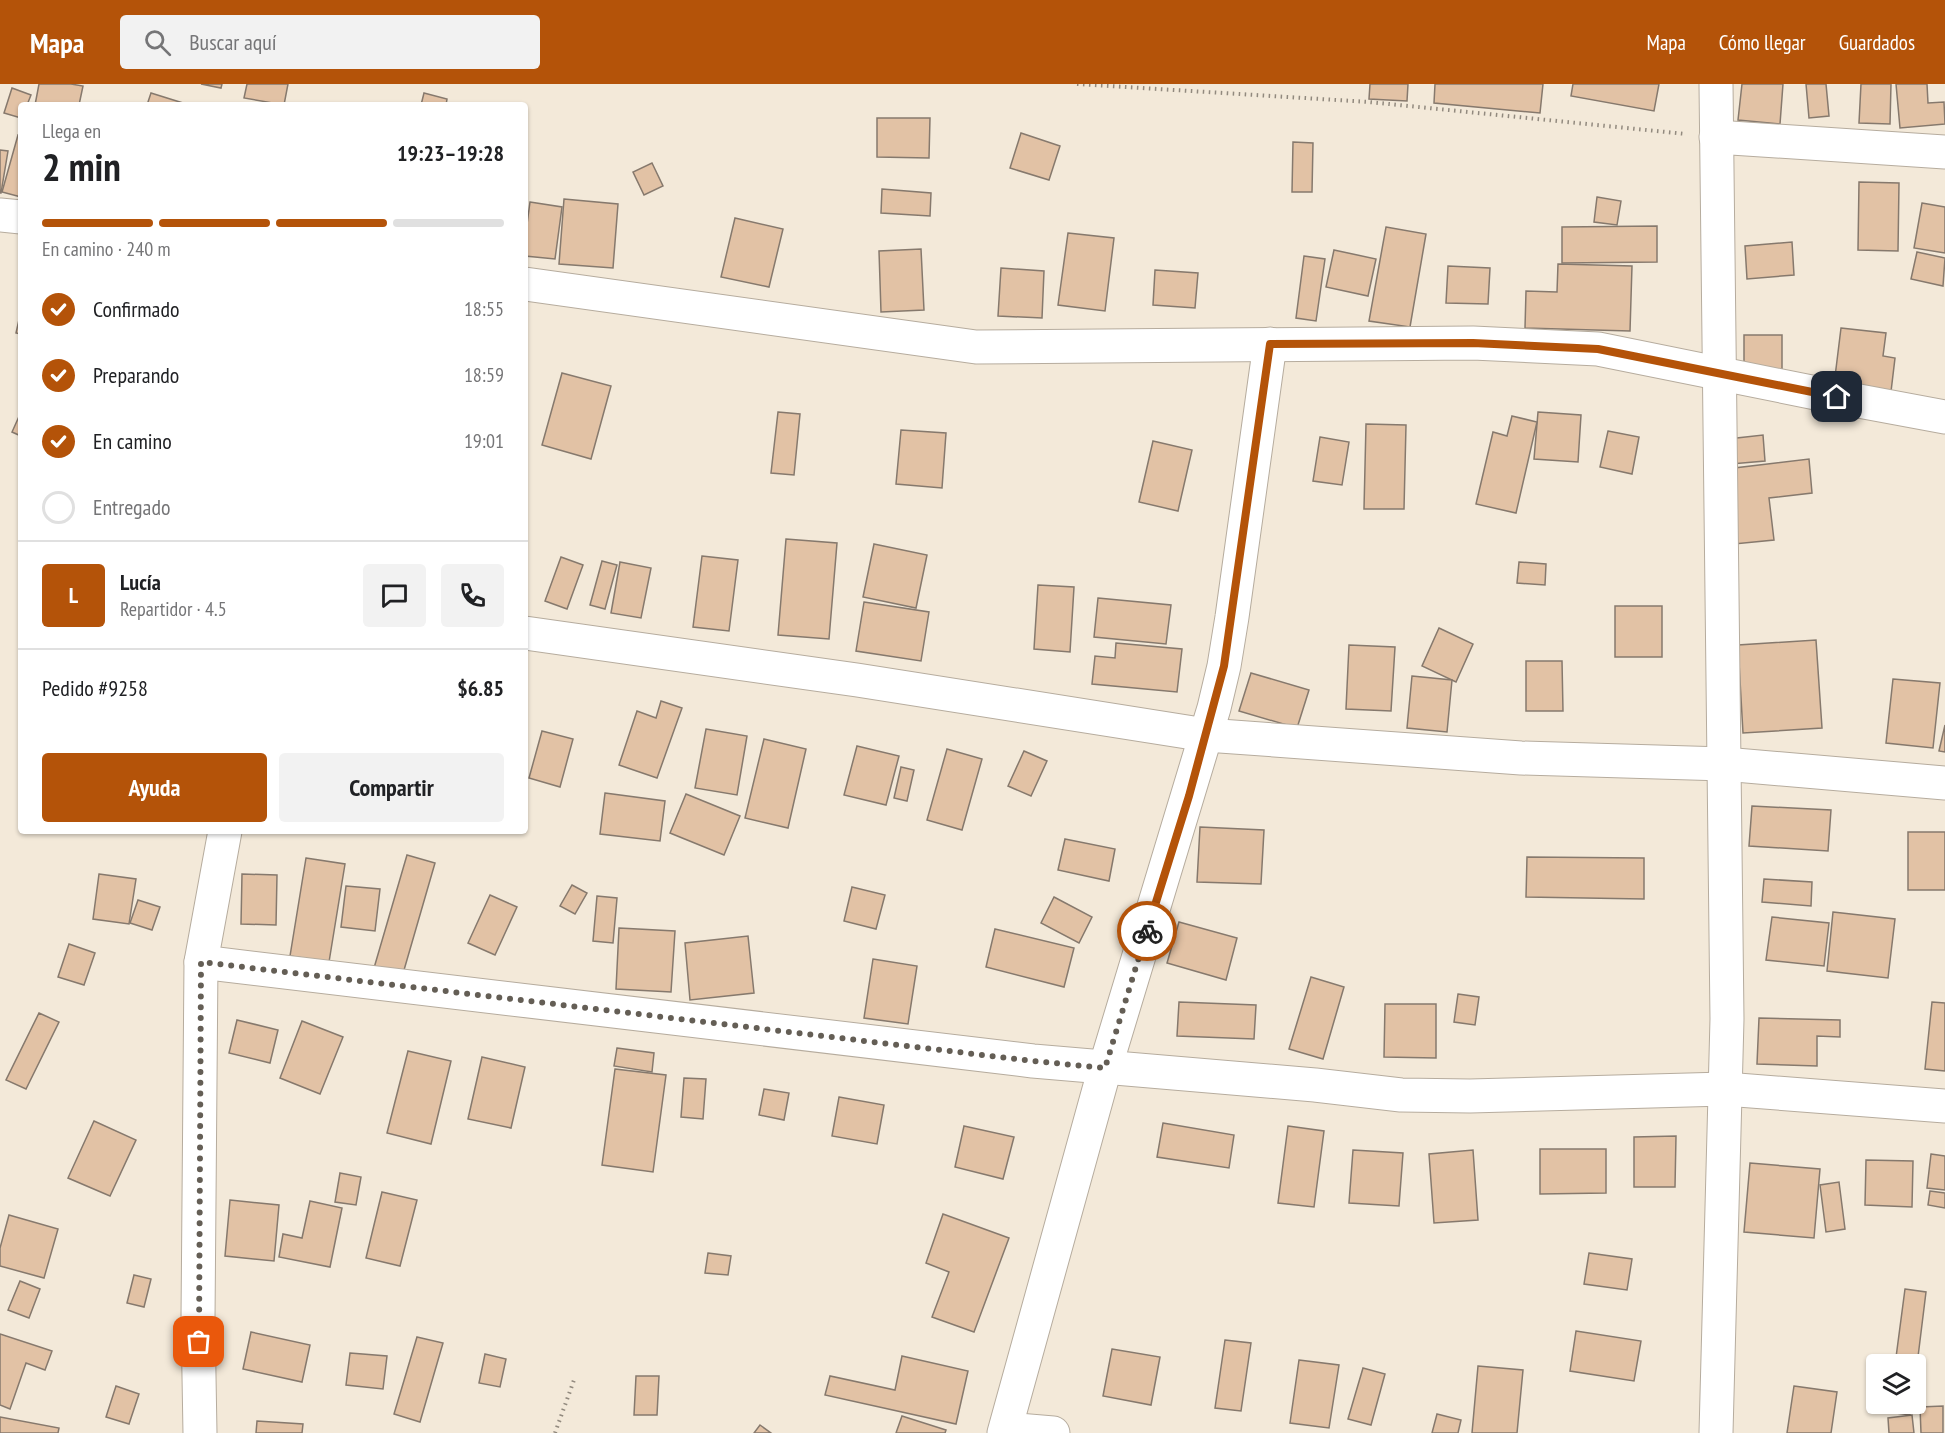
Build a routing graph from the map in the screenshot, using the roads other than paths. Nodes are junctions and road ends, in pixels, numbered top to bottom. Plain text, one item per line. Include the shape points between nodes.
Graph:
1 (1716, 84) edge
2 (1716, 137) junction
3 (1945, 152) edge
4 (0, 215) edge
5 (18, 218) edge
6 (528, 284) edge
7 (1270, 344) junction
8 (1720, 373) junction
9 (1945, 417) edge
10 (528, 633) edge
11 (1206, 735) junction
12 (1724, 764) junction
13 (1945, 783) edge
14 (224, 834) edge
15 (201, 962) junction
16 (1105, 1068) junction
17 (1725, 1089) junction
18 (1945, 1106) edge
19 (1005, 1431) edge
20 (200, 1433) edge
21 (1053, 1433) edge
22 (1716, 1433) edge

1 - 2 street
2 - 3 street
2 - 8 street
4 - 5 street
6 - 7 street via 976,347
7 - 8 street via 1473,343 1598,349
7 - 11 street via 1224,666
8 - 9 street
8 - 12 street
10 - 11 street
11 - 12 street via 1521,758
11 - 16 street
12 - 13 street
12 - 17 street
14 - 15 street
15 - 16 street
15 - 20 street
16 - 17 street via 1401,1095
16 - 19 street
17 - 18 street
17 - 22 street
19 - 21 street

